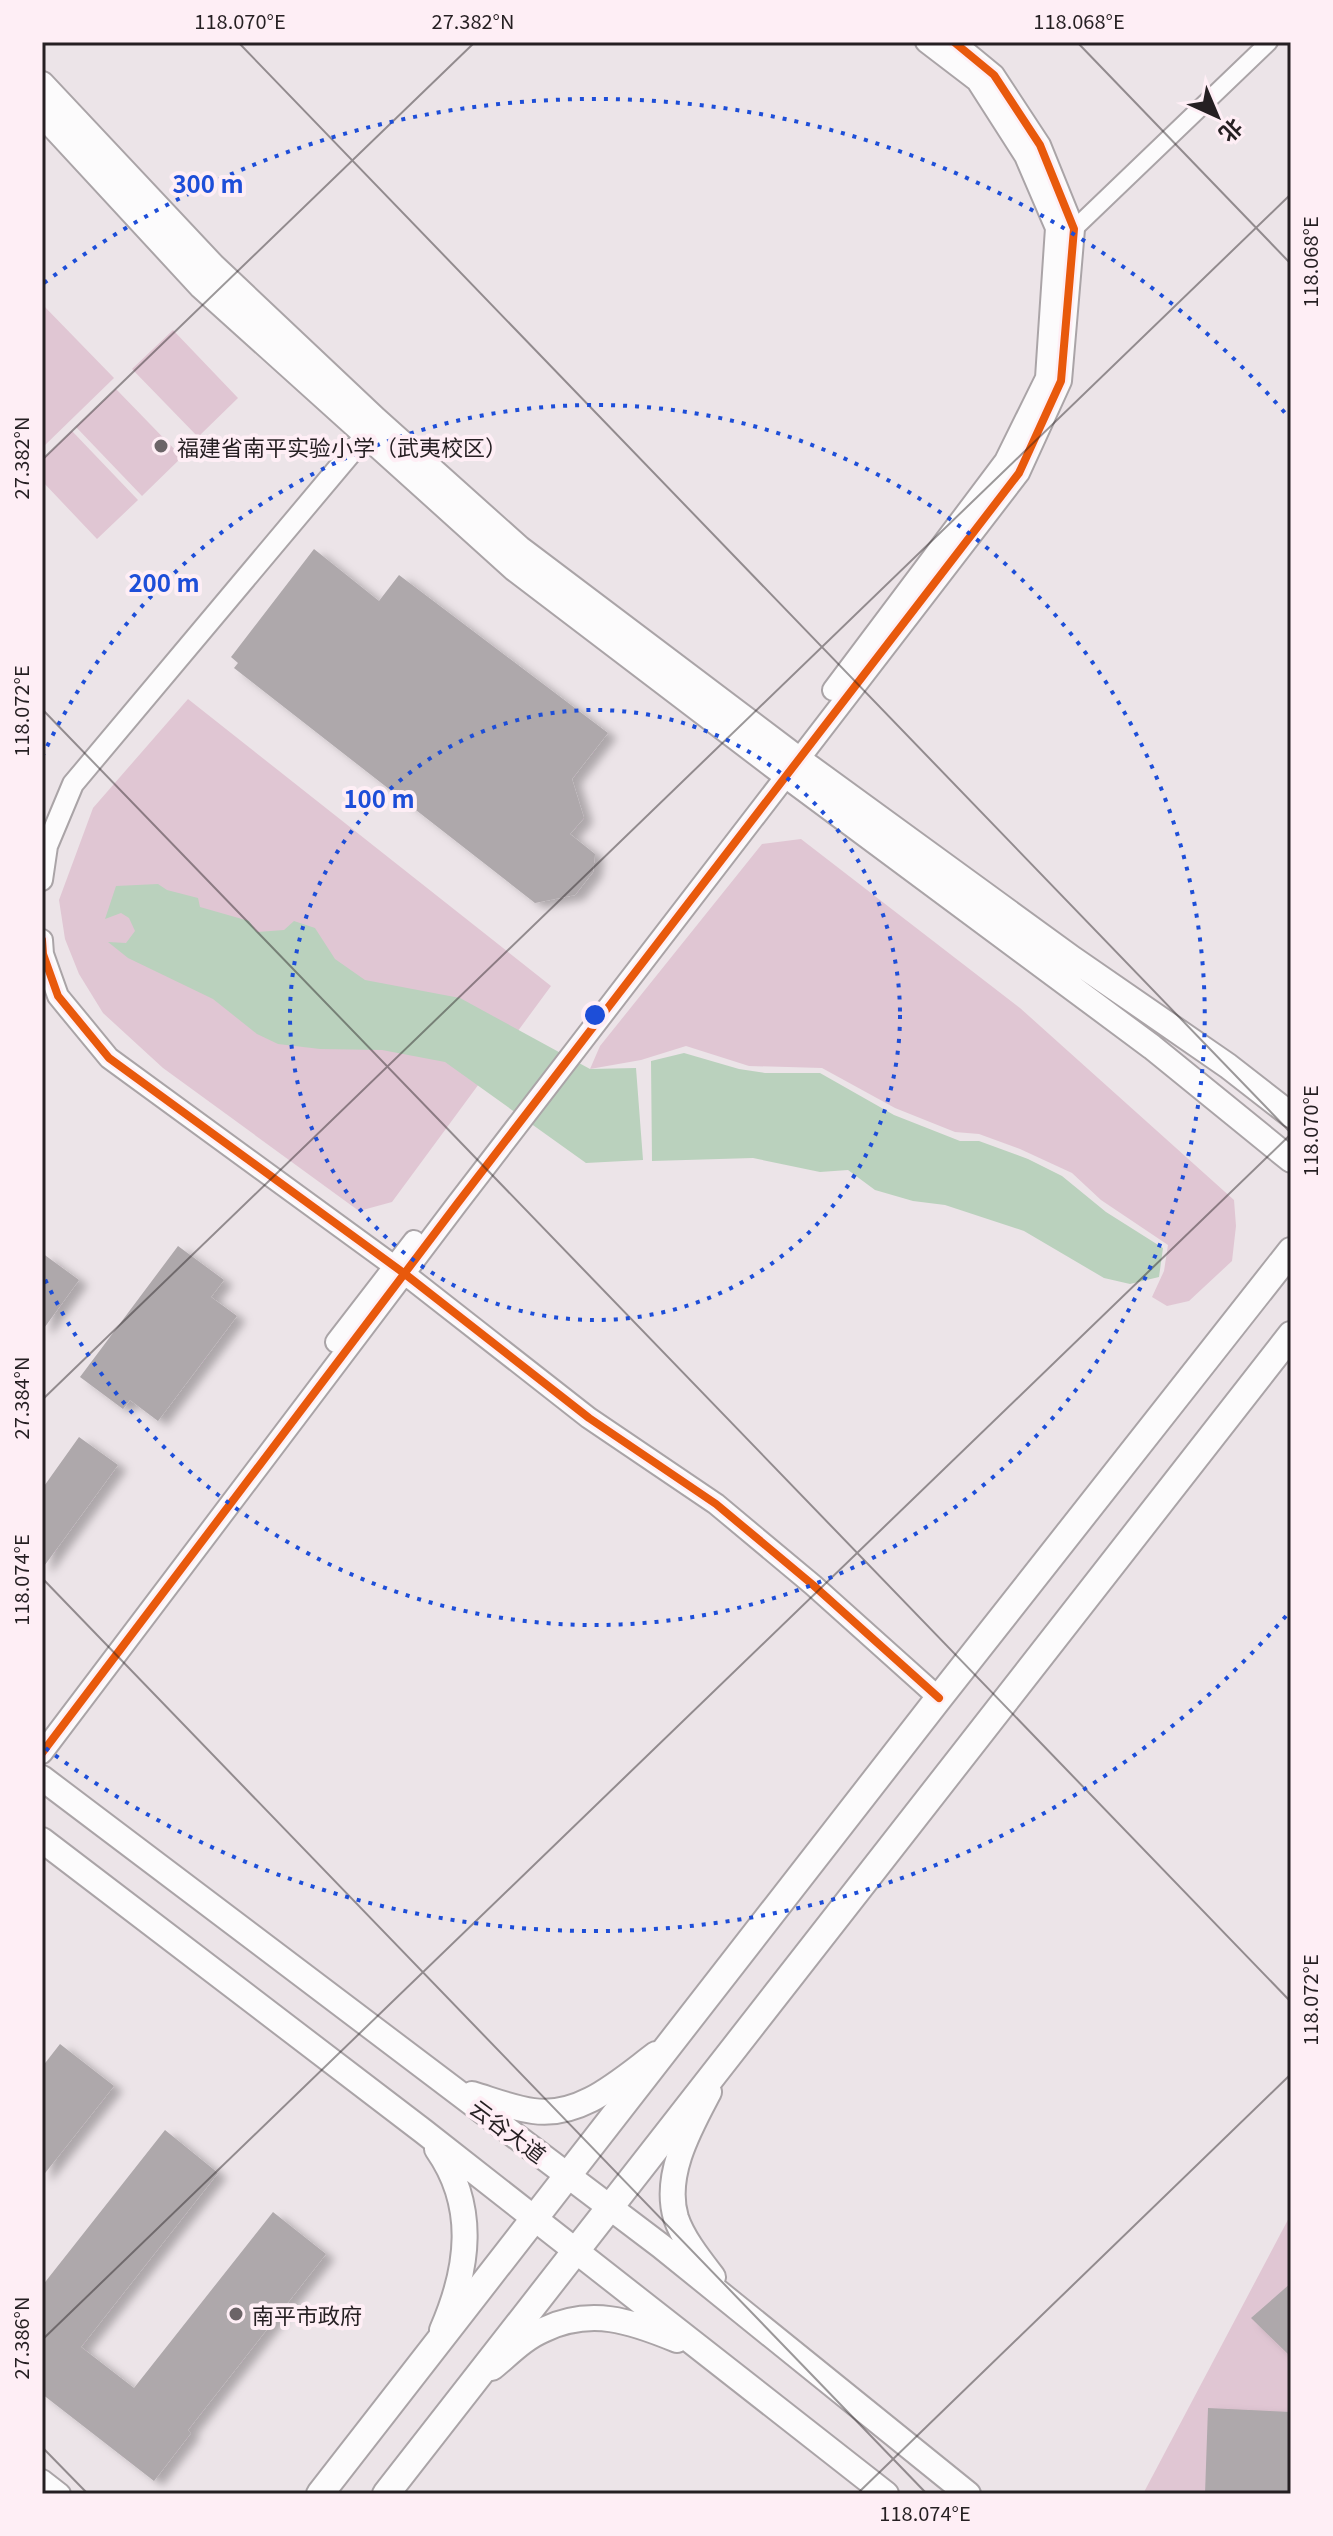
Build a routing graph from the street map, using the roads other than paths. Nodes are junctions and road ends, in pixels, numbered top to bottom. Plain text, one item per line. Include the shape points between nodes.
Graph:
1 (926, 42) edge
2 (954, 42) edge
3 (1269, 42) edge
4 (42, 67) edge
5 (42, 84) edge
6 (48, 114) edge
7 (1074, 229) junction
8 (366, 435) junction
9 (786, 762) junction
10 (42, 880) edge
11 (42, 940) edge
12 (1291, 1115) edge
13 (1291, 1160) edge
14 (1291, 1251) edge
15 (400, 1270) junction
16 (1291, 1335) edge
17 (939, 1698) junction
18 (42, 1732) edge
19 (42, 1753) edge
20 (42, 1778) edge
21 (42, 1840) edge
22 (674, 2040) junction
23 (727, 2058) junction
24 (454, 2088) junction
25 (423, 2131) junction
26 (569, 2174) junction
27 (611, 2207) junction
28 (534, 2218) junction
29 (577, 2251) junction
30 (737, 2307) junction
31 (437, 2344) junction
32 (703, 2350) junction
33 (474, 2382) junction
34 (42, 2480) edge
35 (60, 2494) edge
36 (320, 2494) edge
37 (386, 2494) edge
38 (886, 2494) edge
39 (968, 2494) edge

1 - 9 street via 977,81 1025,156 1056,228 1046,378 1005,461
2 - 7 street via 994,75 1040,145
3 - 7 street
4 - 6 main road
5 - 6 main road
6 - 8 main road via 201,286
6 - 9 main road via 519,548
7 - 9 street via 1061,381 1019,473
8 - 9 main road via 515,569
8 - 10 street via 73,784 47,846
9 - 12 main road via 1228,1066
9 - 13 main road
9 - 15 street
11 - 15 street via 58,996 109,1058
14 - 17 main road
15 - 17 street via 589,1418 716,1504
15 - 18 street
15 - 19 street
16 - 23 main road
17 - 22 main road
20 - 24 main road, 云谷大道
21 - 25 main road
22 - 24 main road via 573,2108 535,2111
22 - 26 main road
23 - 27 main road
23 - 30 main road via 677,2163 673,2196 676,2218 688,2241
24 - 26 main road, 云谷大道
25 - 28 main road
25 - 31 main road via 452,2172 466,2222 452,2307
26 - 27 main road, 云谷大道
26 - 28 main road
27 - 29 main road
27 - 30 main road, 云谷大道
28 - 29 main road
28 - 31 main road
29 - 32 main road
29 - 33 main road
30 - 39 main road, 云谷大道
31 - 36 main road
32 - 33 main road via 615,2318 591,2318 541,2330
32 - 38 main road
33 - 37 main road
34 - 35 street

